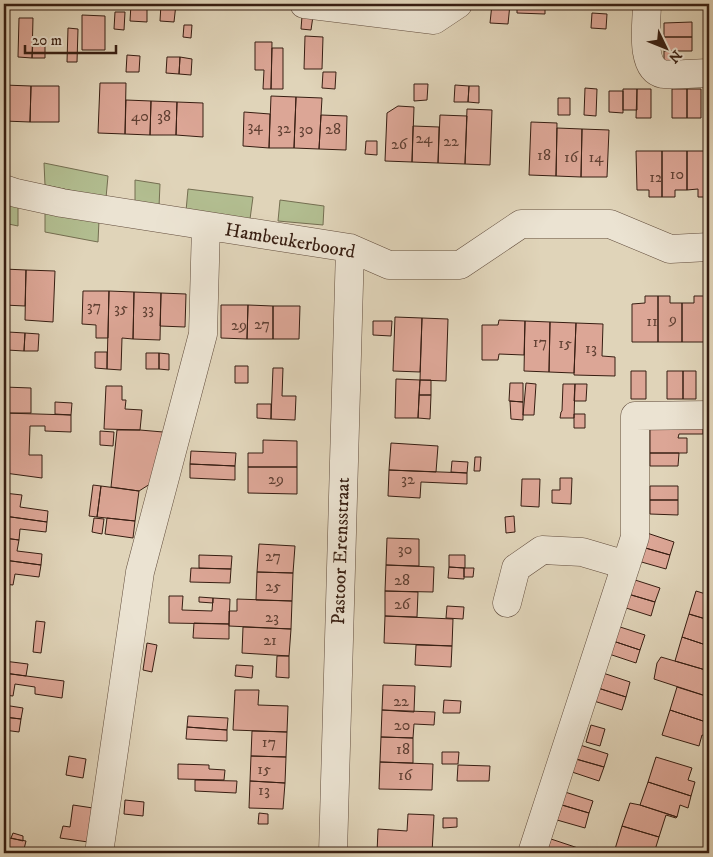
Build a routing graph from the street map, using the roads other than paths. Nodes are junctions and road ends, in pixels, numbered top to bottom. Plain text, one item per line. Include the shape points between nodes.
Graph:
1 (304, 4) edge
2 (458, 4) edge
3 (647, 4) edge
4 (709, 73) edge
5 (4, 189) edge
6 (206, 226) junction
7 (709, 247) edge
8 (350, 248) junction
9 (709, 415) edge
10 (626, 565) junction
11 (507, 603) dead end
12 (99, 853) edge
13 (333, 853) edge
14 (532, 853) edge

1 - 2 street via 434,20
3 - 4 street via 646,56 651,67 661,74
5 - 6 street, Hambeukerboord via 62,203
6 - 8 street, Hambeukerboord
6 - 12 street via 203,334 140,572
7 - 8 street, Hambeukerboord via 670,249 610,224 521,224 460,265 390,265
8 - 13 street, Pastoor Erensstraat
9 - 10 street via 635,416 635,537
10 - 11 street via 582,552 542,550 516,568
10 - 14 street

